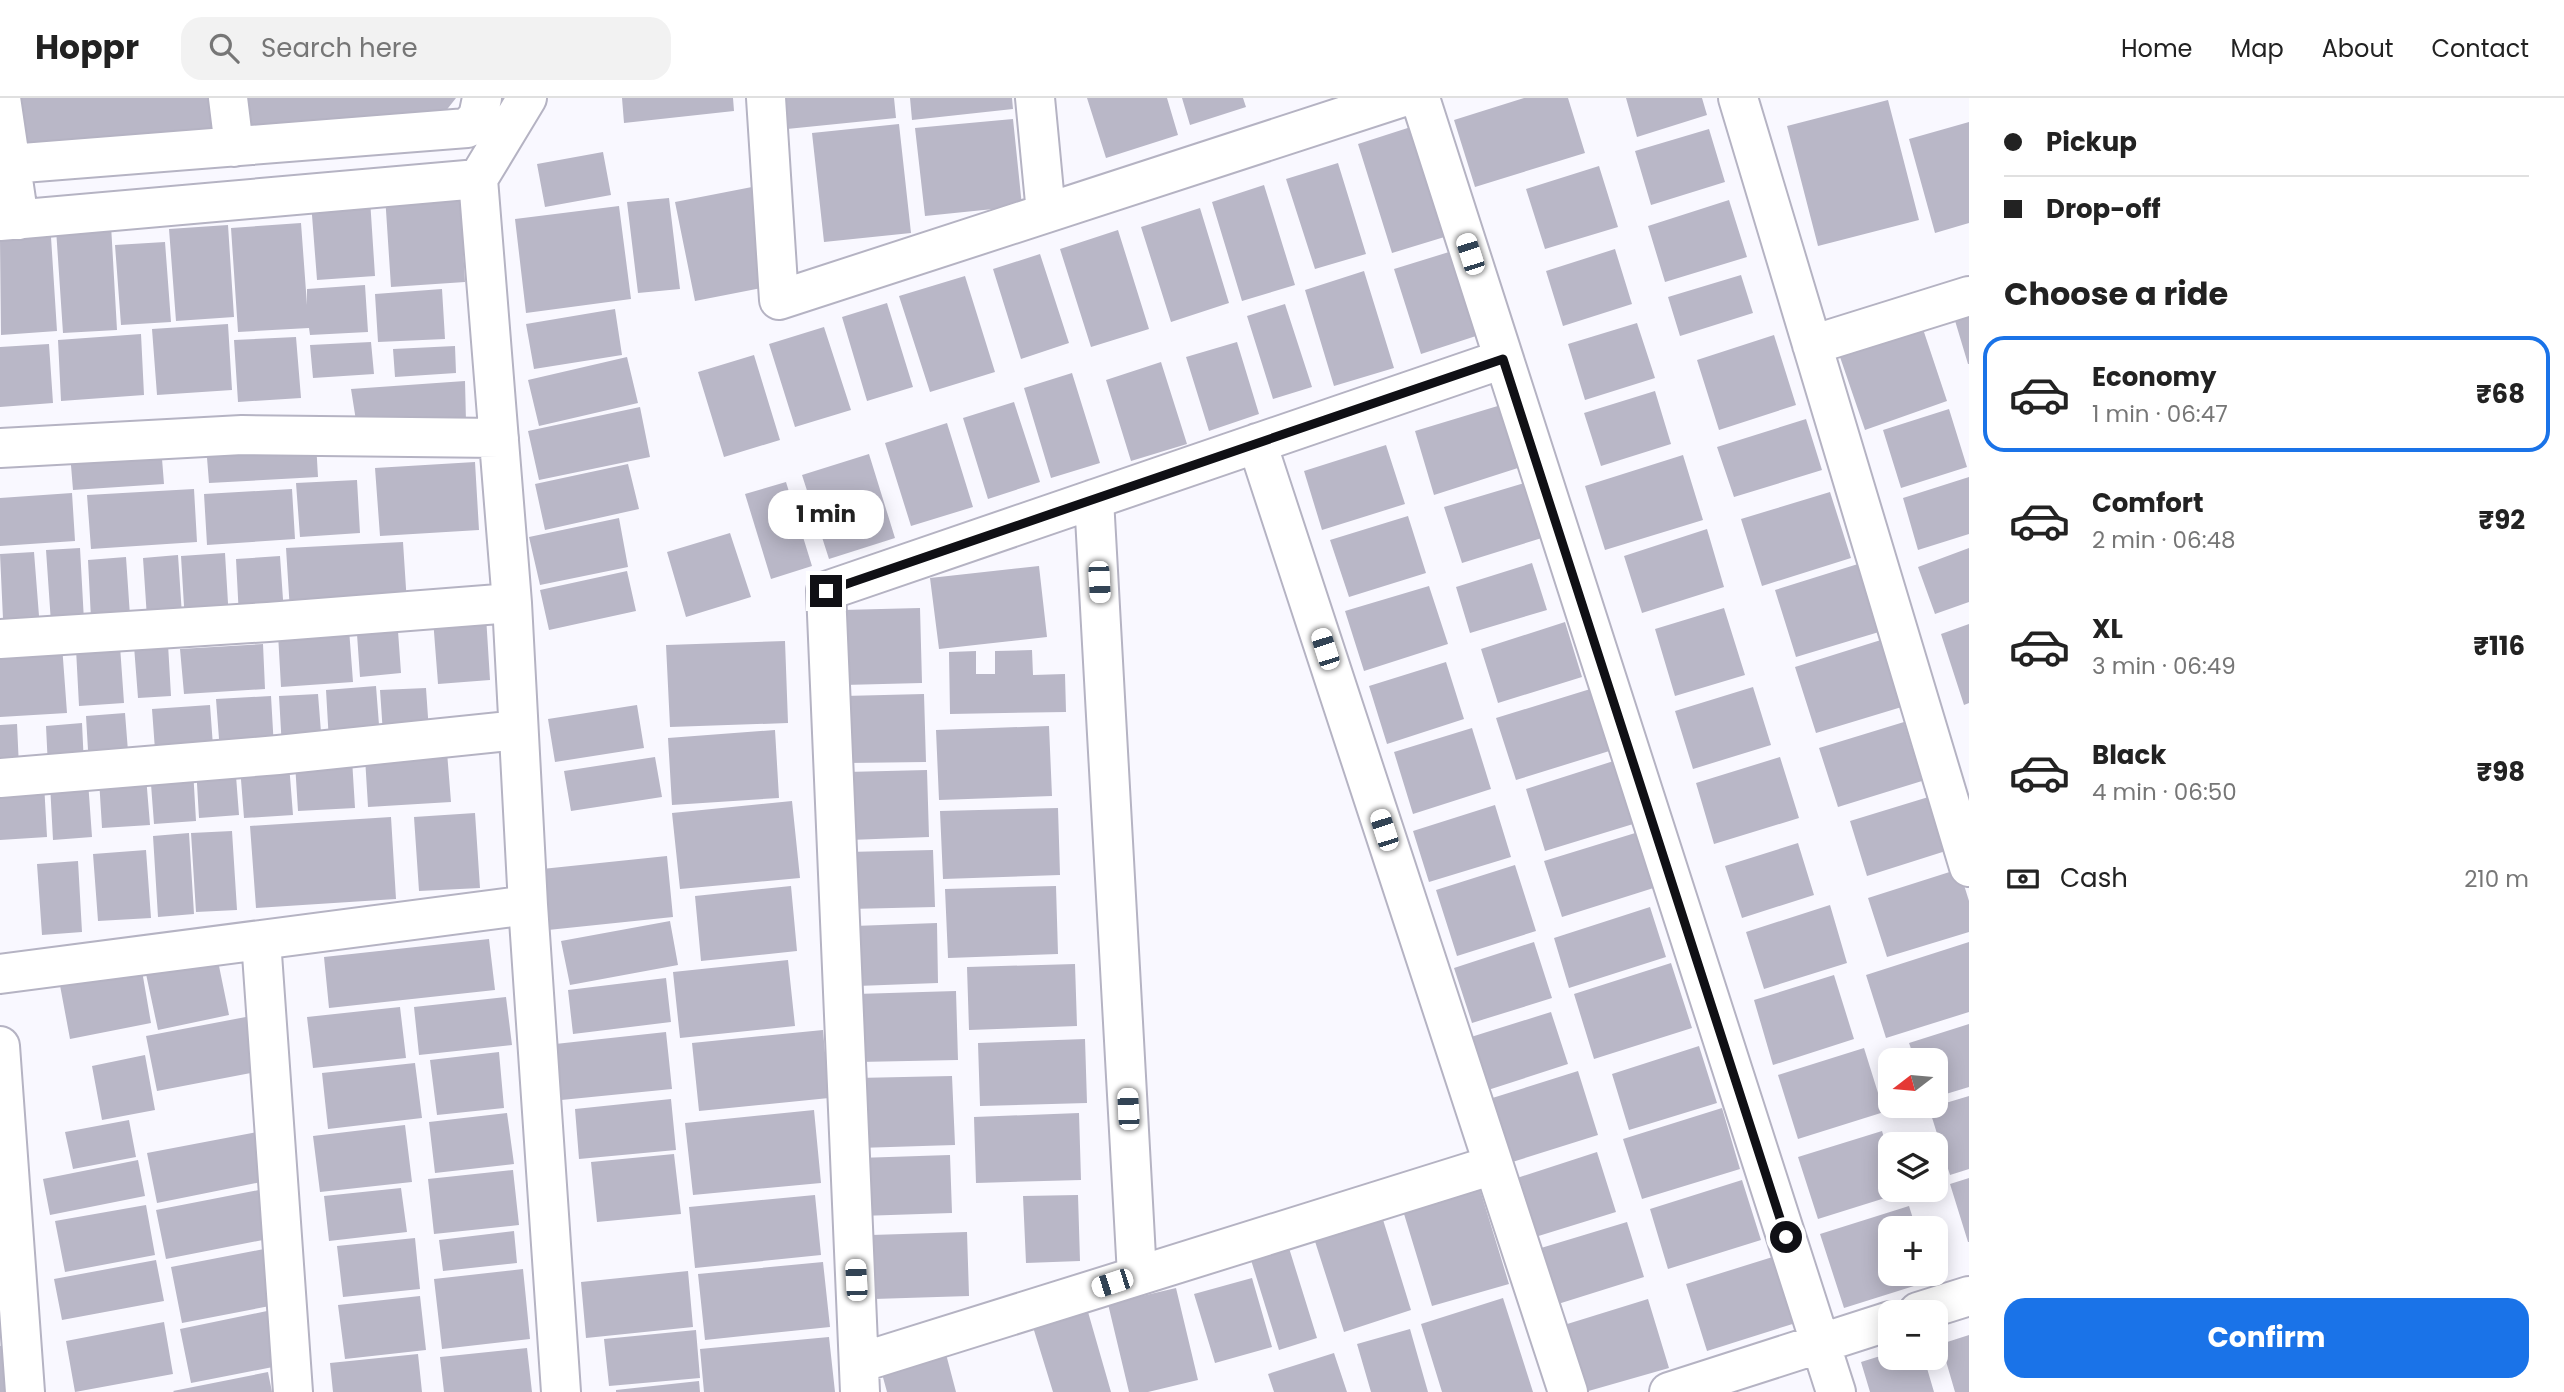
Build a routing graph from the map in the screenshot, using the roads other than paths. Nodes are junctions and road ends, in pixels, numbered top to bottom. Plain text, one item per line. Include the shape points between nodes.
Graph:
1 (1, 98) edge
2 (228, 98) edge
3 (482, 98) edge
4 (527, 98) edge
5 (766, 98) edge
6 (1035, 98) edge
7 (1400, 98) edge
8 (1420, 98) edge
9 (1738, 98) edge
10 (234, 147) junction
11 (10, 164) junction
12 (478, 179) junction
13 (1046, 213) junction
14 (9, 220) edge
15 (1969, 296) edge
16 (1812, 345) junction
17 (1503, 359) junction
18 (499, 438) junction
19 (1257, 443) junction
20 (0, 447) edge
21 (1094, 499) junction
22 (512, 603) junction
23 (0, 639) edge
24 (519, 730) junction
25 (0, 778) edge
26 (1969, 867) edge
27 (528, 905) junction
28 (261, 940) junction
29 (0, 974) edge
30 (0, 1046) edge
31 (1493, 1166) junction
32 (1137, 1275) junction
33 (1969, 1296) edge
34 (1948, 1303) edge
35 (1878, 1325) edge
36 (1821, 1343) junction
37 (860, 1378) edge
38 (25, 1392) edge
39 (293, 1392) edge
40 (561, 1392) edge
41 (1568, 1392) edge
42 (1669, 1392) edge
43 (1836, 1392) edge

1 - 11 street
2 - 10 street
3 - 10 street via 478,117 467,128
4 - 12 street
5 - 13 street via 779,300
6 - 13 street
7 - 13 street
8 - 17 street
9 - 16 street
10 - 11 street
11 - 14 street
12 - 14 street
12 - 18 street
15 - 16 street
16 - 26 street
17 - 19 street
17 - 36 street
18 - 20 street via 242,435
18 - 22 street
19 - 21 street
19 - 31 street
21 - 32 street
21 - 37 street via 826,591
22 - 23 street
22 - 24 street
24 - 25 street
24 - 27 street
27 - 28 street
27 - 40 street
28 - 29 street
28 - 39 street
30 - 38 street
31 - 32 street
31 - 41 street
32 - 37 street
33 - 34 street
35 - 36 street
36 - 42 street
36 - 43 street

